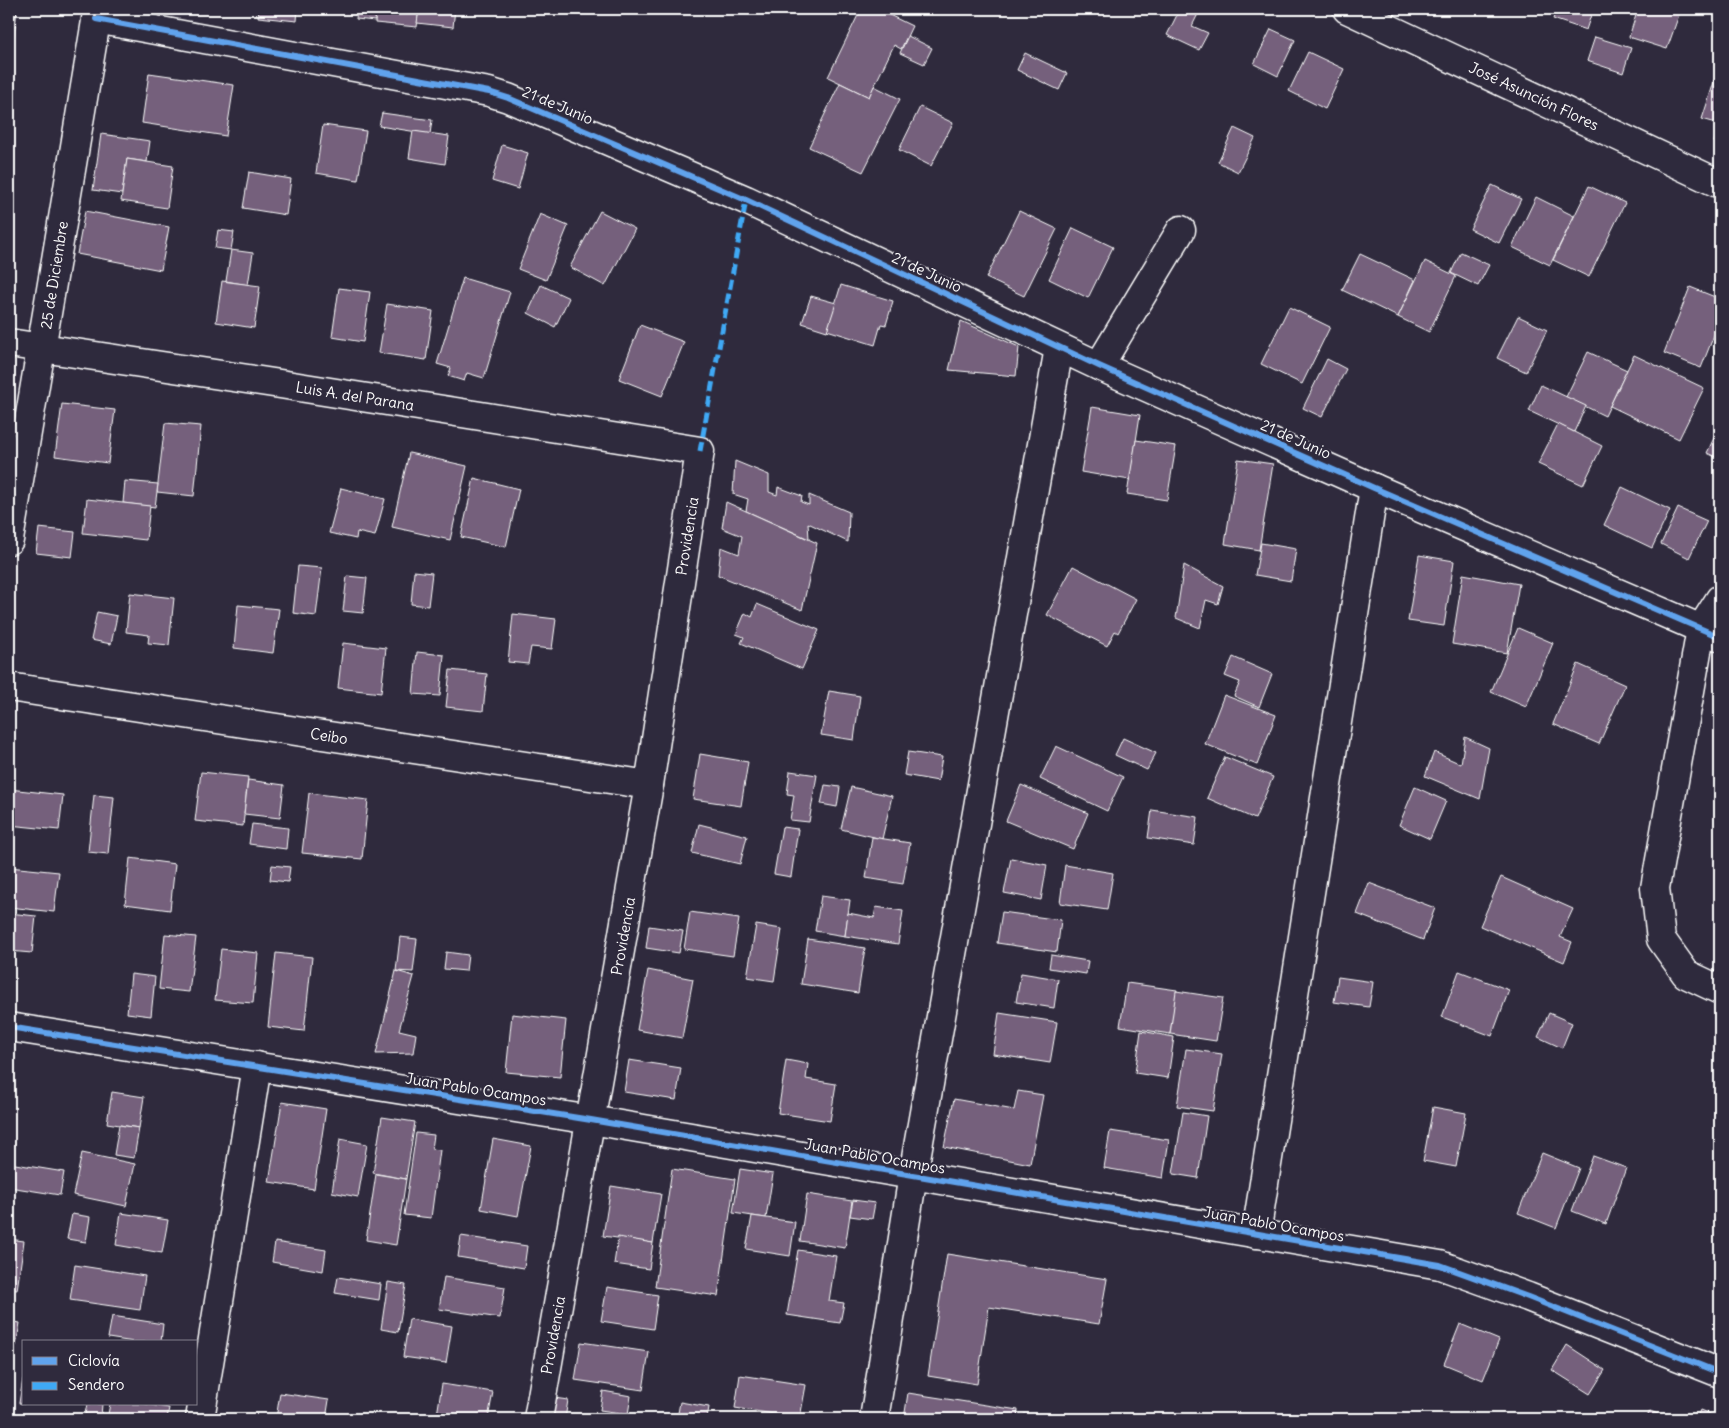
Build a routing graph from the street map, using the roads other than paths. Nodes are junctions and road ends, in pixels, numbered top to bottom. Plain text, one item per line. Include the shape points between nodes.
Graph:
1 (1347, 9) edge
2 (97, 14) edge
3 (1720, 184) edge
4 (1181, 230) dead end
5 (9, 343) edge
6 (42, 348) junction
7 (1059, 348) junction
8 (1099, 366) junction
9 (700, 451) joint
10 (1374, 488) junction
11 (9, 540) edge
12 (1720, 599) edge
13 (1711, 633) edge
14 (9, 687) edge
15 (649, 784) junction
16 (1720, 990) edge
17 (9, 1027) edge
18 (257, 1066) junction
19 (591, 1120) junction
20 (913, 1175) junction
21 (1256, 1234) junction
22 (1720, 1373) edge
23 (200, 1419) edge
24 (538, 1419) edge
25 (874, 1419) edge

1 - 3 street, José Asunción Flores
2 - 6 street, 25 de Diciembre
2 - 7 street, 21 de Junio via 508,98 746,200
4 - 8 street
5 - 6 street, Luis A. del Parana
6 - 9 street, Luis A. del Parana
6 - 11 street, 25 de Diciembre
7 - 8 street, 21 de Junio
7 - 20 street
8 - 10 street, 21 de Junio
9 - 15 street, Providencia
10 - 13 street, 21 de Junio
10 - 21 street
12 - 13 street
13 - 16 street via 1655,888 1661,939 1686,974
14 - 15 street, Ceibo
15 - 19 street, Providencia
17 - 18 street, Juan Pablo Ocampos
18 - 19 street, Juan Pablo Ocampos
18 - 23 street
19 - 20 street, Juan Pablo Ocampos
19 - 24 street, Providencia
20 - 21 street, Juan Pablo Ocampos
20 - 25 street
21 - 22 street, Juan Pablo Ocampos via 1440,1265

